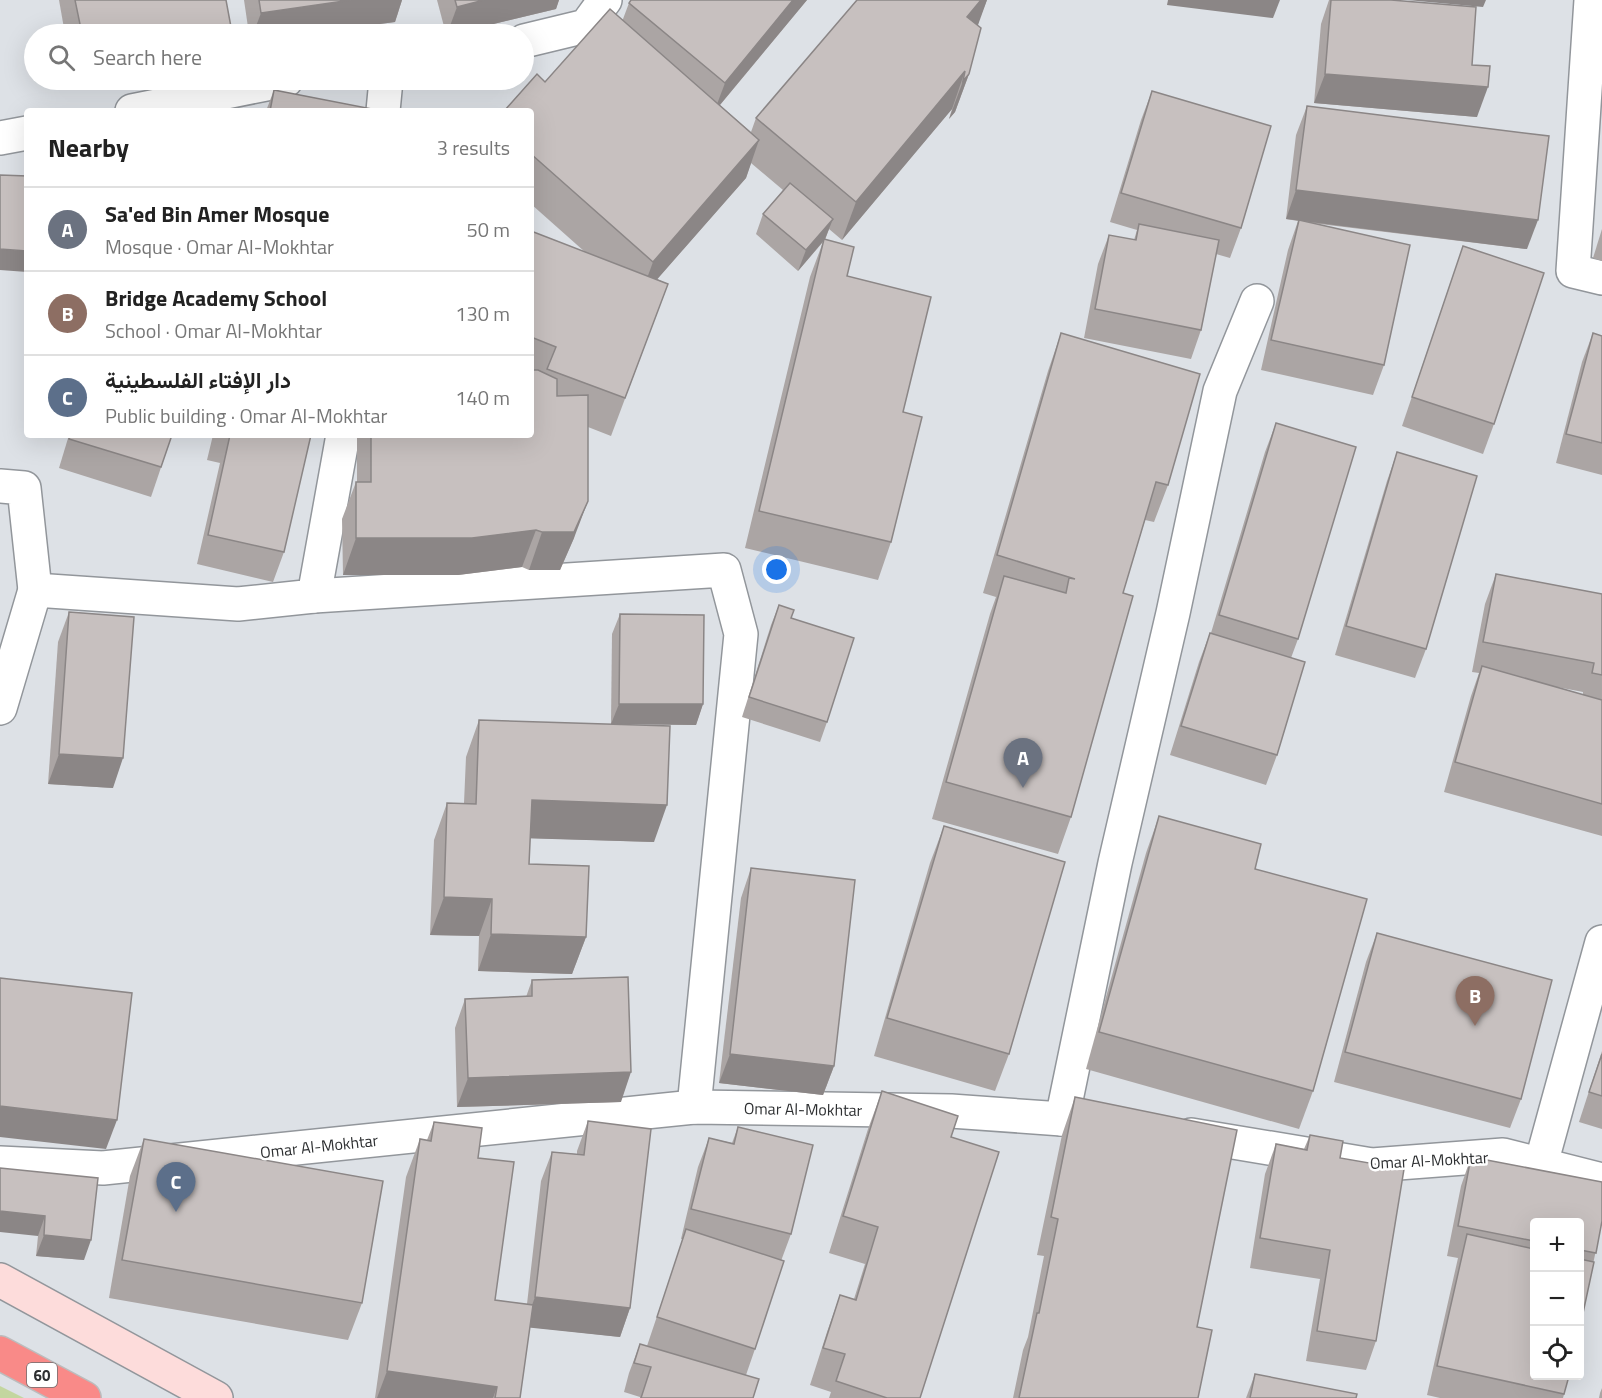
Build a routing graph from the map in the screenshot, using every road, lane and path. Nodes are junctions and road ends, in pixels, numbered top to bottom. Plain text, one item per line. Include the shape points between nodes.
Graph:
1 (605, 0) edge
2 (1591, 0) edge
3 (534, 39) edge
4 (236, 90) edge
5 (385, 90) edge
6 (147, 108) edge
7 (383, 108) edge
8 (24, 133) edge
9 (0, 138) edge
10 (1588, 275) edge
11 (1257, 301) dead end
12 (342, 438) edge
13 (0, 486) edge
14 (35, 590) junction
15 (314, 596) junction
16 (0, 708) edge
17 (1602, 942) edge
18 (694, 1107) junction
19 (1062, 1119) junction
20 (0, 1163) edge
21 (1541, 1164) junction
22 (1602, 1180) edge
23 (0, 1280) edge
24 (0, 1353) edge
25 (84, 1398) edge
26 (216, 1398) edge

1 - 3 street via 586,26
2 - 10 street
4 - 6 street
5 - 7 street
8 - 9 street
11 - 19 street via 1220,391
12 - 15 street
13 - 14 street via 24,488
14 - 15 street via 238,604
14 - 16 street
15 - 18 street via 724,570 741,634
17 - 21 street
18 - 19 street, Omar Al-Mokhtar via 951,1111
18 - 20 street, Omar Al-Mokhtar via 103,1168
19 - 21 street, Omar Al-Mokhtar via 1372,1165 1503,1155
21 - 22 street, Omar Al-Mokhtar
23 - 26 street
24 - 25 highway, 60

